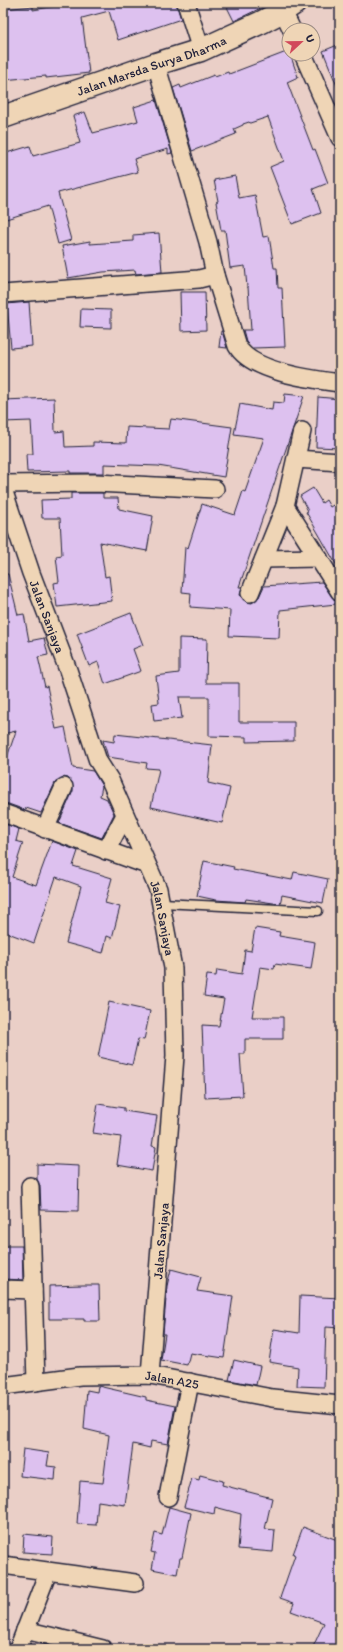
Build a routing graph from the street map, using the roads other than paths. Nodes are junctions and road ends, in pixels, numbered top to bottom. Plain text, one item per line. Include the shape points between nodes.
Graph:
1 (186, 3) edge
2 (290, 15) edge
3 (201, 50) junction
4 (307, 62) edge
5 (156, 64) junction
6 (3, 117) edge
7 (340, 138) edge
8 (215, 275) junction
9 (3, 294) edge
10 (340, 383) edge
11 (302, 431) dead end
12 (296, 458) junction
13 (340, 462) edge
14 (3, 484) edge
15 (3, 489) edge
16 (215, 489) dead end
17 (285, 506) junction
18 (319, 558) junction
19 (264, 559) junction
20 (340, 592) edge
21 (250, 593) dead end
22 (64, 787) dead end
23 (3, 813) edge
24 (125, 816) junction
25 (45, 829) junction
26 (106, 851) junction
27 (147, 866) junction
28 (162, 903) junction
29 (318, 911) dead end
30 (30, 1186) dead end
31 (3, 1289) edge
32 (33, 1290) junction
33 (150, 1375) junction
34 (36, 1382) junction
35 (190, 1382) junction
36 (3, 1386) edge
37 (340, 1405) edge
38 (168, 1497) dead end
39 (3, 1565) edge
40 (48, 1572) junction
41 (135, 1583) dead end
42 (25, 1630) junction
43 (18, 1649) edge
44 (103, 1649) edge

1 - 3 street
2 - 3 highway, Jalan Marsda Surya Dharma
3 - 5 highway, Jalan Marsda Surya Dharma
4 - 7 street
5 - 6 highway, Jalan Marsda Surya Dharma
5 - 8 street via 208,242
8 - 9 street via 199,279
8 - 10 street via 237,346 247,359 288,375
11 - 12 street
12 - 13 street
12 - 17 street
14 - 16 street via 96,483
15 - 24 street, Jalan Sanjaya via 98,761 110,780
17 - 18 street
17 - 19 street
18 - 19 street
18 - 20 street
19 - 21 street
22 - 25 street
23 - 25 street
24 - 26 street
24 - 27 street, Jalan Sanjaya
25 - 26 street
26 - 27 street
27 - 28 street, Jalan Sanjaya
28 - 29 lane
28 - 33 street, Jalan Sanjaya via 173,968 175,1056
30 - 32 street
31 - 32 street
32 - 34 street
33 - 34 street, Jalan A25 via 80,1376
33 - 35 street, Jalan A25
34 - 36 street, Jalan A25
35 - 37 street, Jalan A25 via 272,1398
35 - 38 street
39 - 40 street
40 - 41 street
40 - 42 street
42 - 43 street
42 - 44 street

